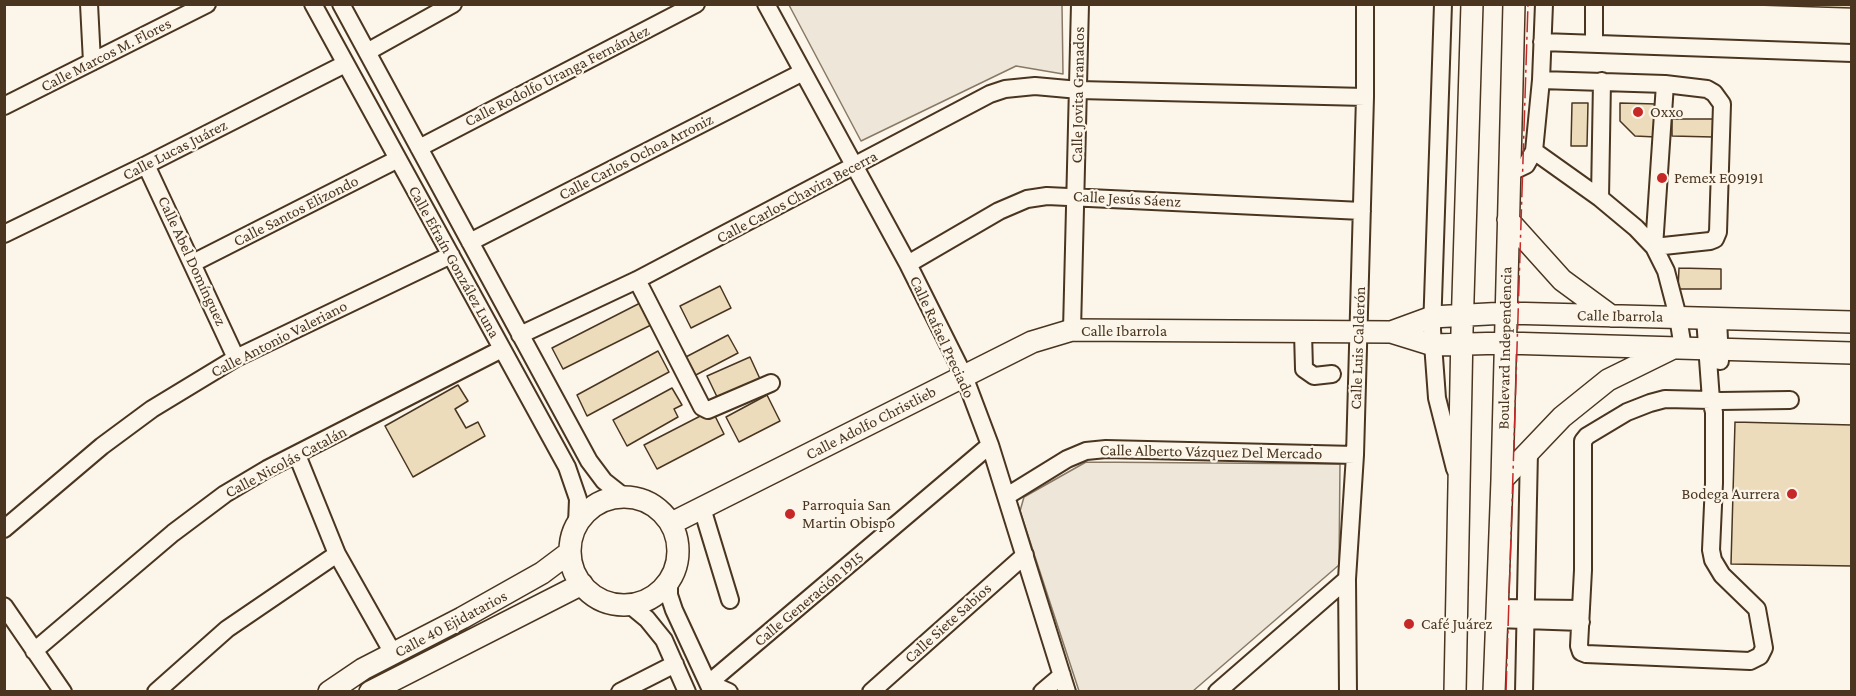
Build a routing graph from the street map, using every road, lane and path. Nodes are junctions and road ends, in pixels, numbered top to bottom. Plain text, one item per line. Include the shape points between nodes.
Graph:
1 (89, 4) edge
2 (207, 4) edge
3 (313, 4) edge
4 (341, 4) edge
5 (453, 4) edge
6 (696, 4) edge
7 (766, 4) edge
8 (1080, 4) edge
9 (1365, 4) edge
10 (1443, 4) edge
11 (1472, 4) edge
12 (1514, 4) edge
13 (1544, 4) edge
14 (1594, 4) edge
15 (1542, 42) junction
16 (1594, 44) junction
17 (367, 52) junction
18 (1851, 53) edge
19 (92, 62) junction
20 (345, 63) junction
21 (803, 72) junction
22 (1540, 80) junction
23 (1602, 81) junction
24 (1665, 84) junction
25 (1079, 90) junction
26 (1365, 97) junction
27 (4, 106) edge
28 (419, 148) junction
29 (1533, 151) junction
30 (398, 159) junction
31 (146, 165) junction
32 (855, 167) junction
33 (1509, 173) junction
34 (1076, 196) junction
35 (1600, 198) junction
36 (1362, 211) junction
37 (1508, 220) junction
38 (4, 234) edge
39 (470, 242) junction
40 (1654, 247) junction
41 (451, 255) junction
42 (193, 263) junction
43 (908, 264) junction
44 (637, 280) junction
45 (1506, 313) junction
46 (1463, 314) junction
47 (1611, 316) junction
48 (1432, 317) junction
49 (1678, 317) junction
50 (1712, 318) junction
51 (1851, 322) edge
52 (1072, 330) junction
53 (1303, 332) junction
54 (1358, 332) junction
55 (1391, 332) junction
56 (520, 335) junction
57 (1505, 343) junction
58 (1462, 344) junction
59 (1433, 345) junction
60 (1678, 348) junction
61 (1714, 349) junction
62 (502, 350) junction
63 (1851, 353) edge
64 (236, 358) junction
65 (1332, 375) dead end
66 (964, 376) junction
67 (771, 383) dead end
68 (1790, 400) dead end
69 (1715, 404) junction
70 (990, 445) junction
71 (1529, 451) junction
72 (297, 455) junction
73 (1355, 455) junction
74 (1502, 480) junction
75 (1459, 483) junction
76 (623, 496) junction
77 (1007, 496) junction
78 (702, 508) junction
79 (672, 523) junction
80 (577, 524) junction
81 (4, 529) edge
82 (570, 552) junction
83 (337, 554) junction
84 (1025, 555) junction
85 (1347, 579) junction
86 (669, 580) junction
87 (582, 584) junction
88 (730, 600) dead end
89 (630, 604) junction
90 (4, 606) edge
91 (1497, 614) junction
92 (1526, 614) junction
93 (1581, 616) junction
94 (462, 618) junction
95 (473, 640) junction
96 (34, 651) junction
97 (394, 655) junction
98 (675, 663) junction
99 (1062, 675) junction
100 (711, 687) edge
101 (63, 692) edge
102 (156, 692) edge
103 (329, 692) edge
104 (370, 692) edge
105 (620, 692) edge
106 (687, 692) edge
107 (729, 692) edge
108 (871, 692) edge
109 (1042, 692) edge
110 (1067, 692) edge
111 (1217, 692) edge
112 (1348, 692) edge
113 (1455, 692) edge
114 (1494, 692) edge
115 (1524, 692) edge

1 - 19 street
2 - 19 street, Calle Marcos M. Flores
3 - 20 street, Calle Efraín González Luna
4 - 17 street, Calle Efraín González Luna
5 - 17 street
6 - 28 street, Calle Rodolfo Uranga Fernández
7 - 21 street, Calle Rafael Preciado
8 - 25 street, Calle Jovita Granados
9 - 26 street, Calle Luis Calderón
10 - 48 street
11 - 46 main road
12 - 33 main road, Boulevard Independencia
13 - 15 street
14 - 16 street
15 - 16 street
15 - 22 street
16 - 18 street
17 - 28 street, Calle Efraín González Luna
19 - 27 street, Calle Marcos M. Flores
20 - 30 street, Calle Efraín González Luna
20 - 31 street, Calle Lucas Juárez
21 - 32 street, Calle Rafael Preciado
21 - 39 street, Calle Carlos Ochoa Arroniz
22 - 23 street
22 - 29 street
23 - 24 street
23 - 35 street
24 - 40 street
24 - 40 street via 1707,89 1722,104 1718,232 1710,241
25 - 26 street
25 - 32 street, Calle Carlos Chavira Becerra via 1019,86 997,91
25 - 34 street, Calle Jovita Granados
26 - 36 street, Calle Luis Calderón
28 - 39 street, Calle Efraín González Luna
29 - 33 street via 1526,165
29 - 35 street
30 - 41 street, Calle Efraín González Luna
30 - 42 street, Calle Santos Elizondo
31 - 38 street, Calle Lucas Juárez
31 - 42 street, Calle Abel Domínguez
32 - 43 street, Calle Rafael Preciado
32 - 44 street, Calle Carlos Chavira Becerra
33 - 37 main road, Boulevard Independencia
34 - 36 street, Calle Jesús Sáenz
34 - 43 street, Calle Jesús Sáenz via 1027,199
34 - 52 street, Calle Jovita Granados
35 - 40 street
36 - 54 street, Calle Luis Calderón
37 - 45 main road, Boulevard Independencia
37 - 47 main road via 1562,280
39 - 56 street, Calle Efraín González Luna
40 - 49 street
41 - 62 street, Calle Efraín González Luna
41 - 64 street, Calle Antonio Valeriano
42 - 64 street, Calle Abel Domínguez
43 - 66 street, Calle Rafael Preciado
44 - 56 street, Calle Carlos Chavira Becerra
44 - 67 street via 702,407 708,410
45 - 46 main road, Calle Ibarrola
45 - 47 main road, Calle Ibarrola
45 - 57 main road, Boulevard Independencia
46 - 48 main road, Calle Ibarrola
46 - 58 main road
47 - 49 main road, Calle Ibarrola
48 - 55 main road, Calle Ibarrola
48 - 59 street
49 - 50 main road, Calle Ibarrola
49 - 60 street
50 - 51 main road, Calle Ibarrola
50 - 61 street
52 - 53 main road, Calle Ibarrola
52 - 66 main road, Calle Adolfo Christlieb via 1032,342
53 - 54 main road, Calle Ibarrola
53 - 65 street via 1304,369 1314,376
54 - 55 main road, Calle Ibarrola
54 - 73 street, Calle Luis Calderón
55 - 59 main road, Calle Ibarrola
56 - 76 street, Calle Efraín González Luna via 589,461 604,481
57 - 58 main road, Calle Ibarrola
57 - 60 main road, Calle Ibarrola
57 - 74 main road, Boulevard Independencia
58 - 59 main road, Calle Ibarrola
58 - 75 main road
59 - 75 street via 1437,398
60 - 61 main road, Calle Ibarrola
60 - 71 main road via 1608,380 1562,417
61 - 63 main road, Calle Ibarrola
61 - 69 street
62 - 72 street, Calle Nicolás Catalán
62 - 80 street, Calle Efraín González Luna via 575,486
64 - 81 street, Calle Antonio Valeriano via 144,415
66 - 70 street, Calle Rafael Preciado
66 - 78 main road, Calle Adolfo Christlieb
68 - 69 street
69 - 93 street via 1665,399 1650,403 1627,412 1583,441
69 - 93 street via 1711,550 1722,575 1757,609 1764,648 1760,656 1750,661 1586,654 1579,646
70 - 77 street, Calle Rafael Preciado
70 - 100 street, Calle Generación 1915
71 - 74 main road
71 - 92 street
72 - 83 street
72 - 96 street, Calle Nicolás Catalán via 225,495 173,533
73 - 77 street, Calle Alberto Vázquez Del Mercado via 1086,451
73 - 85 street, Calle Luis Calderón
74 - 91 main road, Boulevard Independencia
75 - 113 main road
76 - 79 main road via 651,503
76 - 80 main road via 589,509
77 - 84 street, Calle Rafael Preciado
78 - 79 main road, Calle Adolfo Christlieb
78 - 88 street
79 - 86 main road via 679,556
80 - 82 main road
82 - 87 main road via 571,567
82 - 94 main road, Calle 40 Ejidatarios via 542,573
83 - 97 street
83 - 102 street via 227,629
84 - 99 street, Calle Rafael Preciado
84 - 108 street, Calle Siete Sabios
85 - 111 street
85 - 112 street, Calle Luis Calderón
86 - 89 main road via 656,595
86 - 100 street via 674,610
87 - 89 main road via 599,599
87 - 95 main road, Calle 40 Ejidatarios
89 - 98 street via 664,640
90 - 96 street
91 - 92 street
91 - 114 main road, Boulevard Independencia
92 - 93 street
92 - 115 street
94 - 95 main road
94 - 97 main road, Calle 40 Ejidatarios
95 - 104 main road, Calle 40 Ejidatarios
96 - 101 street
97 - 103 main road, Calle 40 Ejidatarios via 363,669
98 - 105 street
98 - 106 street
99 - 109 street
99 - 110 street, Calle Rafael Preciado
100 - 107 street

